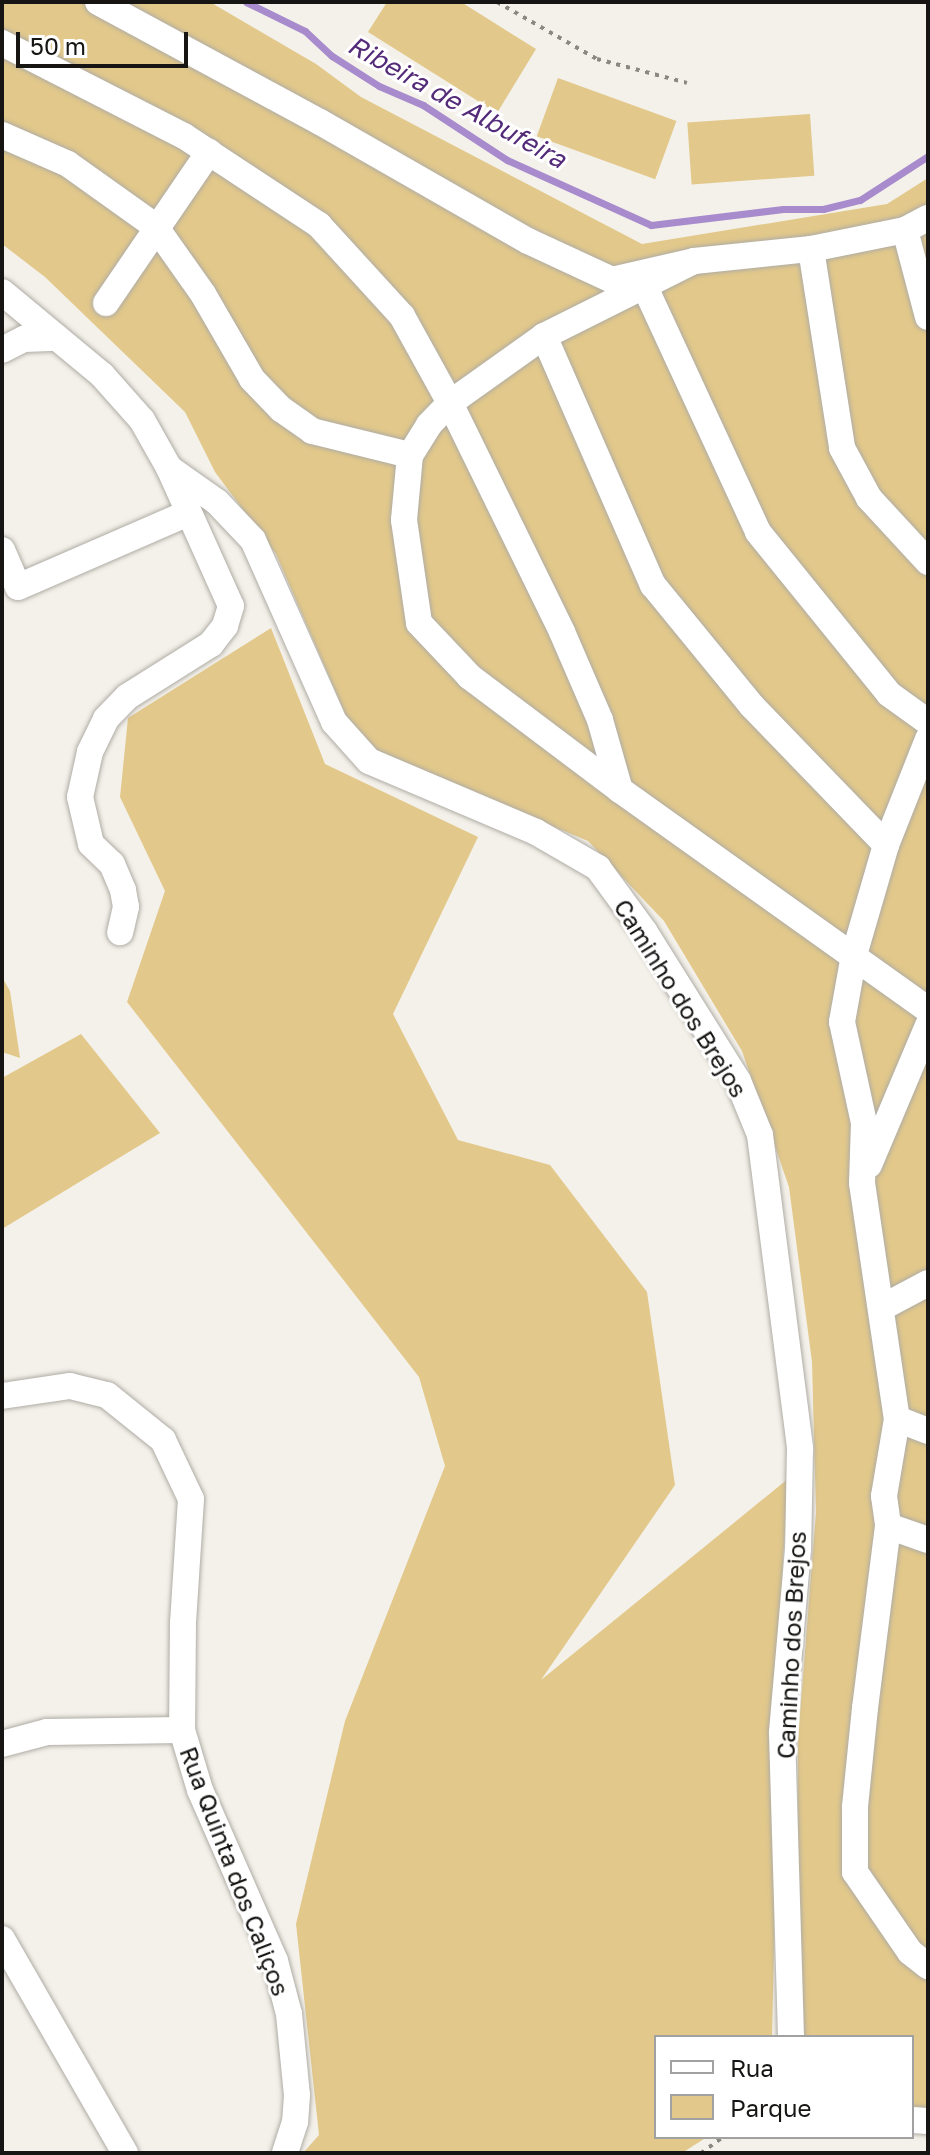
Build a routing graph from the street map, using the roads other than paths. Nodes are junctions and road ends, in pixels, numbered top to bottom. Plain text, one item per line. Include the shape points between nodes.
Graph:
1 (98, 2) edge
2 (2, 43) edge
3 (2, 135) edge
4 (209, 152) junction
5 (916, 224) edge
6 (155, 226) junction
7 (811, 249) junction
8 (694, 261) junction
9 (612, 280) junction
10 (644, 285) junction
11 (2, 292) edge
12 (106, 303) dead end
13 (928, 317) edge
14 (544, 336) junction
15 (57, 338) junction
16 (2, 350) edge
17 (450, 403) junction
18 (410, 455) junction
19 (169, 468) junction
20 (188, 513) junction
21 (2, 550) edge
22 (928, 562) edge
23 (928, 722) edge
24 (928, 739) edge
25 (620, 790) junction
26 (886, 845) junction
27 (120, 932) dead end
28 (854, 955) junction
29 (928, 1010) edge
30 (928, 1025) edge
31 (862, 1183) junction
32 (928, 1283) edge
33 (883, 1307) junction
34 (2, 1396) edge
35 (897, 1419) junction
36 (928, 1431) edge
37 (888, 1526) junction
38 (928, 1540) edge
39 (182, 1730) junction
40 (2, 1744) edge
41 (2, 1939) edge
42 (928, 1966) edge
43 (791, 2035) edge
44 (125, 2153) edge
45 (285, 2153) edge

1 - 9 street via 528,241
2 - 4 street
3 - 6 street via 68,164
4 - 6 street
4 - 17 street via 319,225 402,316
5 - 7 street
5 - 13 street
6 - 12 street
6 - 18 street via 203,294 252,379 281,409 312,431
7 - 8 street
7 - 22 street via 842,448 869,498
8 - 9 street
8 - 10 street
9 - 10 street
10 - 14 street
10 - 23 street via 758,532 889,694
11 - 15 street, Caminho dos Brejos
14 - 17 street
14 - 26 street via 653,585 752,706
15 - 16 street via 24,339
15 - 19 street, Caminho dos Brejos via 102,375 142,420
17 - 18 street
17 - 25 street via 562,632 600,720
18 - 25 street via 404,520 419,623 470,677
19 - 20 street
19 - 43 street, Caminho dos Brejos via 217,502 253,540 334,722 369,761 536,832 598,868 738,1081 760,1135 800,1448 798,1549 782,1733
20 - 21 street via 18,587
20 - 27 street via 231,606 225,626 211,644 127,697 106,719 90,752 80,797 91,844 112,864 123,890 126,907
24 - 26 street
25 - 28 street
26 - 28 street
28 - 29 street
28 - 31 street via 842,1022 864,1123
30 - 31 street
31 - 33 street
32 - 33 street
33 - 35 street
34 - 39 street, Rua Quinta dos Caliços via 70,1386 107,1395 163,1440 191,1499
35 - 36 street
35 - 37 street via 884,1496
37 - 38 street
37 - 42 street via 860,1750 855,1872 910,1952
39 - 40 street, Rua Quinta dos Caliços via 47,1732
39 - 45 street, Rua Quinta dos Caliços via 200,1790 275,1961 289,2014 297,2095
41 - 44 street

